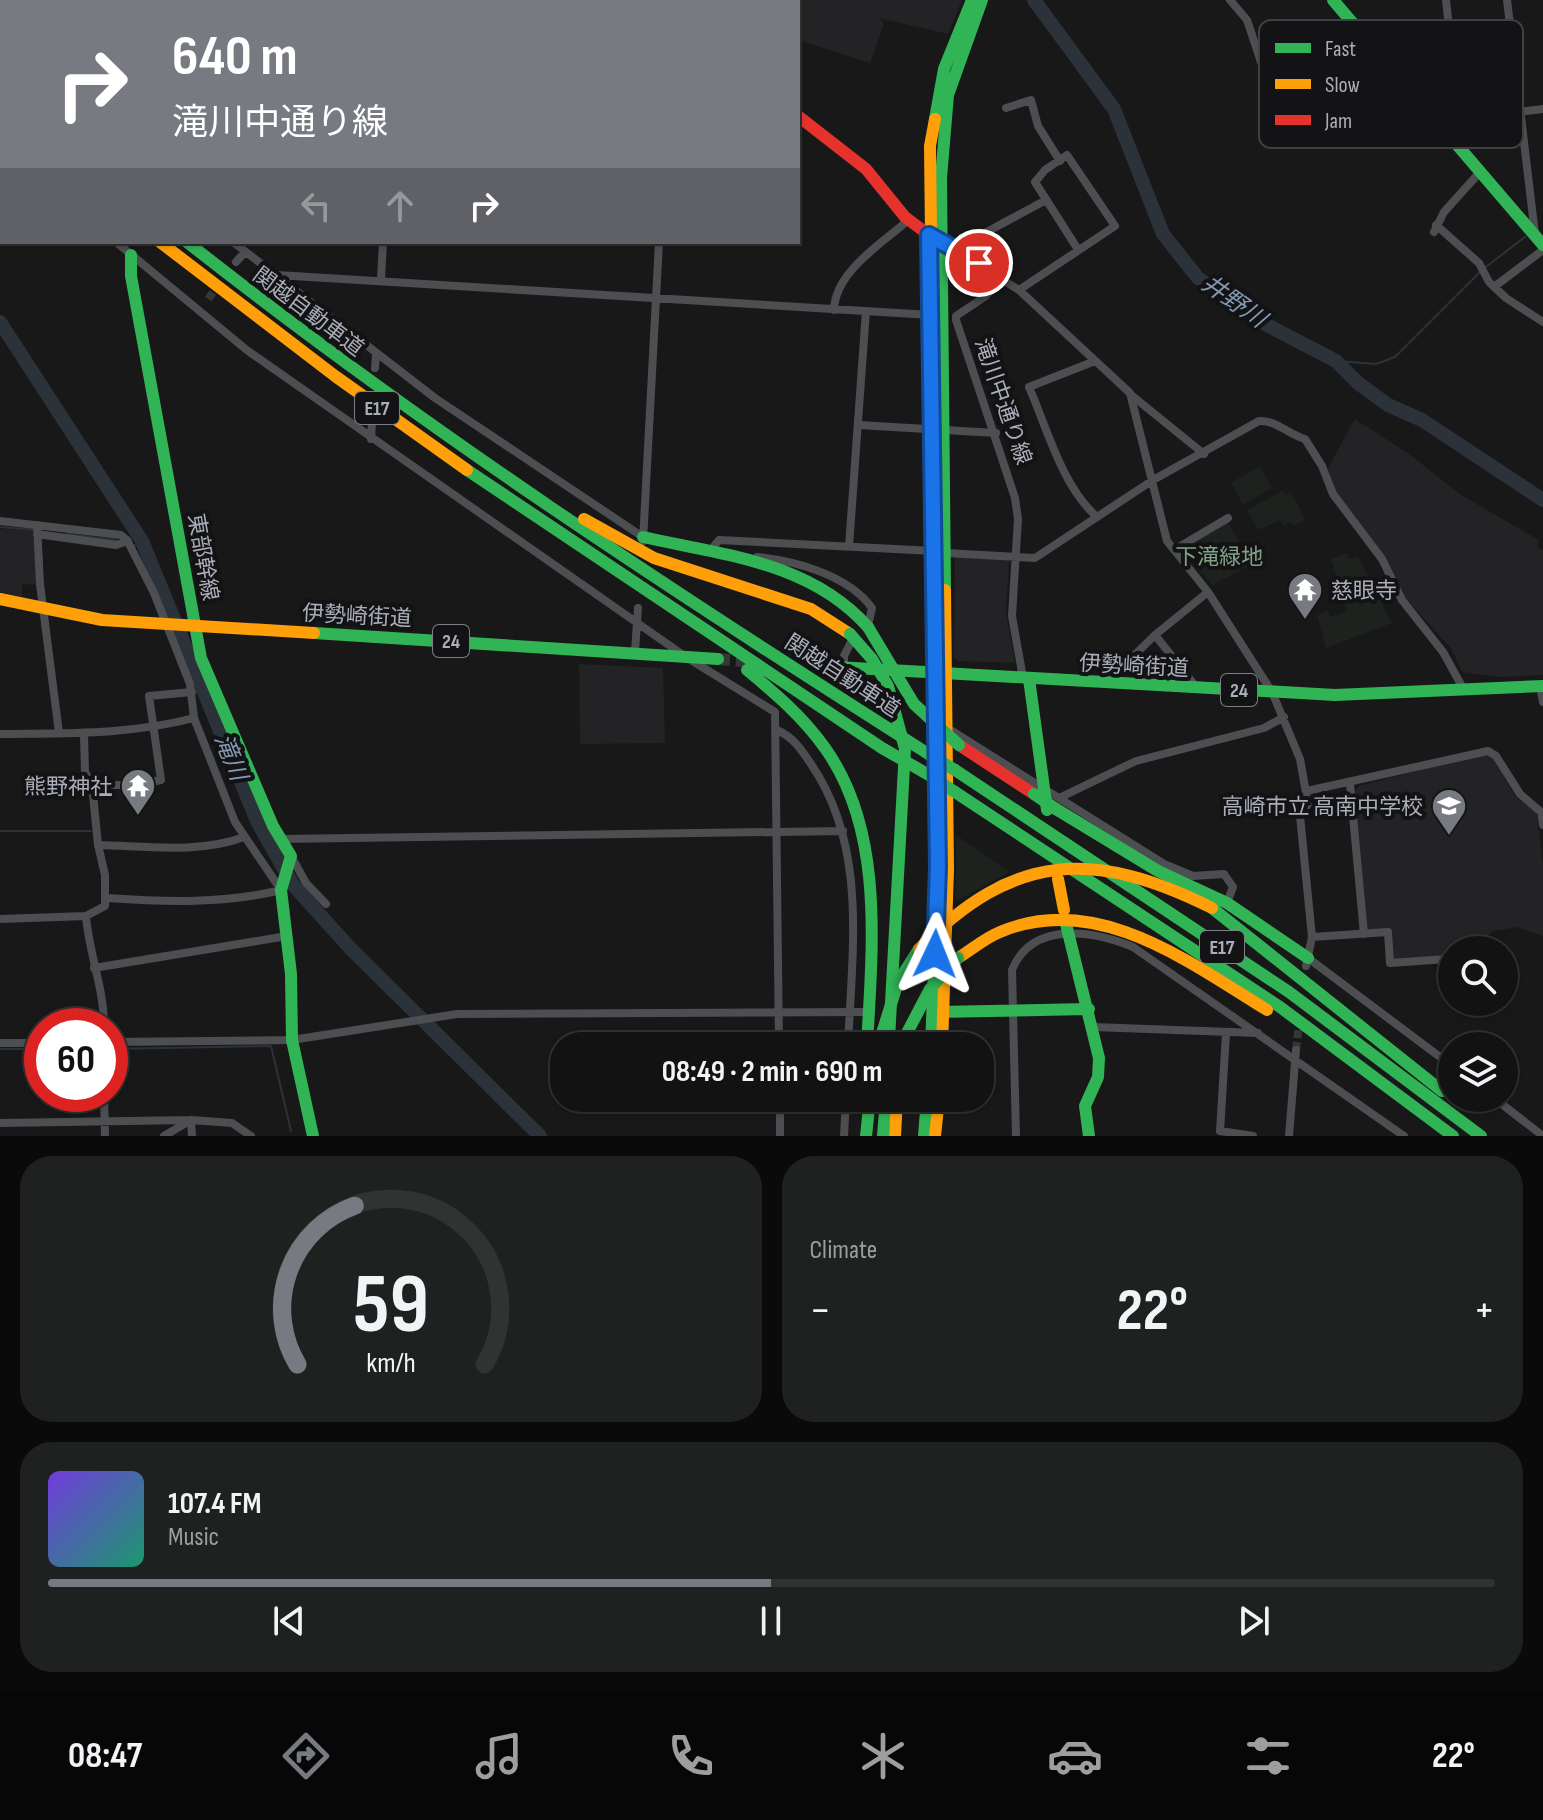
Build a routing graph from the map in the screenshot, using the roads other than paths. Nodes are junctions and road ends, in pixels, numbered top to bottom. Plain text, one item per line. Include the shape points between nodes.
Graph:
1 (972, 0) edge
2 (982, 0) edge
3 (1230, 0) edge
4 (1333, 0) edge
5 (1446, 0) edge
6 (1507, 0) edge
7 (1349, 20) edge
8 (1448, 20) edge
9 (1509, 20) edge
10 (1259, 56) edge
11 (1006, 108) dead end
12 (1543, 109) edge
13 (1523, 111) edge
14 (800, 118) edge
15 (1523, 131) edge
16 (1459, 148) edge
17 (1060, 161) junction
18 (1480, 172) junction
19 (1046, 200) junction
20 (906, 222) junction
21 (935, 238) junction
22 (1540, 243) edge
23 (163, 244) edge
24 (190, 244) edge
25 (235, 244) edge
26 (383, 244) edge
27 (659, 244) edge
28 (957, 248) junction
29 (1077, 248) junction
30 (132, 249) edge
31 (245, 252) junction
32 (236, 262) dead end
33 (277, 275) junction
34 (1001, 278) junction
35 (381, 279) junction
36 (1494, 287) junction
37 (1019, 290) junction
38 (208, 299) tunnel mouth
39 (658, 299) junction
40 (199, 309) junction
41 (834, 310) junction
42 (866, 311) junction
43 (931, 315) junction
44 (1543, 322) edge
45 (376, 355) junction
46 (1095, 361) junction
47 (375, 368) dead end
48 (1130, 393) junction
49 (372, 422) dead end
50 (858, 425) junction
51 (938, 429) junction
52 (996, 433) junction
53 (371, 439) junction
54 (451, 441) junction
55 (1204, 454) junction
56 (1153, 480) junction
57 (1096, 516) junction
58 (1228, 518) dead end
59 (0, 521) edge
60 (37, 530) junction
61 (643, 539) junction
62 (849, 546) junction
63 (1174, 550) junction
64 (708, 552) junction
65 (940, 552) junction
66 (1015, 556) junction
67 (602, 564) junction
68 (1208, 592) junction
69 (0, 599) edge
70 (638, 608) dead end
71 (46, 610) junction
72 (638, 622) junction
73 (179, 625) junction
74 (860, 631) junction
75 (1155, 635) junction
76 (635, 652) junction
77 (686, 657) junction
78 (718, 659) tunnel mouth
79 (819, 666) dead end
80 (844, 667) junction
81 (941, 672) junction
82 (1026, 679) junction
83 (1113, 683) junction
84 (1541, 686) edge
85 (1197, 688) junction
86 (1465, 691) junction
87 (192, 692) junction
88 (1272, 692) junction
89 (1543, 702) edge
90 (1284, 717) junction
91 (194, 718) junction
92 (153, 729) junction
93 (777, 730) junction
94 (952, 731) dead end
95 (59, 733) junction
96 (0, 734) edge
97 (84, 734) junction
98 (1350, 784) junction
99 (92, 785) junction
100 (1038, 790) junction
101 (1307, 791) junction
102 (1054, 806) junction
103 (1543, 825) edge
104 (843, 831) junction
105 (778, 833) junction
106 (244, 837) junction
107 (280, 839) junction
108 (98, 845) junction
109 (291, 859) junction
110 (1058, 879) dead end
111 (282, 884) junction
112 (107, 898) junction
113 (1227, 903) junction
114 (326, 904) dead end
115 (1064, 910) dead end
116 (86, 916) junction
117 (0, 919) edge
118 (1067, 929) junction
119 (1364, 934) junction
120 (287, 936) junction
121 (1312, 937) junction
122 (1438, 960) edge
123 (1307, 962) junction
124 (94, 968) junction
125 (104, 1008) edge
126 (1089, 1009) junction
127 (850, 1010) junction
128 (939, 1011) junction
129 (1013, 1011) junction
130 (779, 1012) junction
131 (863, 1012) dead end
132 (890, 1013) dead end
133 (1093, 1027) junction
134 (779, 1032) edge
135 (849, 1032) edge
136 (867, 1032) edge
137 (886, 1032) edge
138 (888, 1032) edge
139 (908, 1032) edge
140 (934, 1032) edge
141 (941, 1032) edge
142 (1259, 1033) junction
143 (1226, 1034) junction
144 (292, 1040) junction
145 (128, 1042) edge
146 (0, 1043) edge
147 (24, 1043) edge
148 (1296, 1054) junction
149 (1438, 1056) edge
150 (1367, 1071) junction
151 (104, 1112) edge
152 (780, 1112) edge
153 (845, 1112) edge
154 (867, 1112) edge
155 (885, 1112) edge
156 (896, 1112) edge
157 (926, 1112) edge
158 (938, 1112) edge
159 (1516, 1112) edge
160 (191, 1120) junction
161 (104, 1121) junction
162 (0, 1123) edge
163 (1539, 1127) edge
164 (1399, 1134) edge
165 (105, 1136) edge
166 (164, 1136) edge
167 (192, 1136) edge
168 (251, 1136) edge
169 (313, 1136) edge
170 (780, 1136) edge
171 (844, 1136) edge
172 (866, 1136) edge
173 (883, 1136) edge
174 (895, 1136) edge
175 (924, 1136) edge
176 (935, 1136) edge
177 (1016, 1136) edge
178 (1089, 1136) edge
179 (1253, 1136) edge
180 (1289, 1136) edge
181 (1453, 1136) edge
182 (1481, 1136) edge
183 (1494, 1136) edge
184 (1543, 1136) edge

1 - 21 main road via 944,69 932,122
2 - 21 main road via 948,95
3 - 10 street via 1247,20
4 - 7 main road
5 - 8 street
6 - 9 street
11 - 17 street via 1031,100 1038,126
12 - 13 street
14 - 20 main road via 874,176
15 - 22 street
16 - 18 main road
17 - 19 street via 1035,182
17 - 29 street via 1070,156 1115,224
18 - 22 main road
18 - 36 street via 1435,228 1483,270
19 - 28 street
19 - 29 street
20 - 21 main road
20 - 41 street via 848,274 839,286
21 - 28 street
21 - 43 main road
21 - 51 main road
22 - 36 street
23 - 67 main road, 関越自動車道 / E17 via 322,369
24 - 54 main road, 関越自動車道 / E17
25 - 31 street
26 - 35 street
27 - 39 street
28 - 34 street
29 - 37 street
30 - 40 street
30 - 73 main road, 東部幹線 via 131,276
31 - 32 street
31 - 33 street
33 - 35 street
33 - 45 street
34 - 37 street
34 - 52 street, 滝川中通り線 via 986,296 956,316
35 - 39 street
36 - 44 street
37 - 46 street
38 - 40 street
39 - 41 street
39 - 61 street
40 - 53 street
41 - 42 street
42 - 43 street
42 - 50 street
43 - 51 main road
45 - 47 street
45 - 61 street
46 - 48 street
46 - 57 street via 1029,387 1084,506
48 - 55 street
48 - 56 street
49 - 53 street
50 - 51 street
50 - 62 street
51 - 52 street
51 - 65 main road
52 - 66 street, 滝川中通り線 via 1015,498
53 - 72 street
54 - 74 main road via 654,558 788,599
54 - 182 main road, 関越自動車道 / E17, bridge via 1289,992
55 - 56 street
55 - 86 street via 1259,421 1270,420 1305,439 1333,494 1382,559 1402,600 1443,652
56 - 57 street
56 - 63 street via 1167,541
57 - 66 street via 1035,558
58 - 63 street
59 - 60 street
60 - 71 street
60 - 73 street via 121,535
61 - 64 main road
62 - 64 street via 719,540
62 - 65 street
63 - 68 street
64 - 74 main road via 820,583 851,606
65 - 66 street
65 - 81 main road
66 - 82 street, 滝川中通り線 via 1012,616
67 - 136 main road via 637,596 782,698 842,777 858,816 870,872
67 - 150 main road, 関越自動車道 / E17, bridge via 1194,947
68 - 75 street
68 - 88 street
69 - 71 main road, 伊勢崎街道 / 24
70 - 72 street
71 - 73 main road, 伊勢崎街道 / 24
71 - 95 street
72 - 76 street
72 - 77 street
73 - 76 main road, 伊勢崎街道 / 24
73 - 87 street
73 - 107 main road, 東部幹線 via 205,670
74 - 80 street via 844,656
74 - 100 main road, bridge via 914,704 959,745
74 - 137 main road, bridge via 889,688 905,749
75 - 83 street via 1114,675
75 - 85 street
76 - 77 main road, 伊勢崎街道 / 24
77 - 78 main road, 伊勢崎街道 / 24
77 - 93 street via 775,712
79 - 80 main road, 伊勢崎街道 / 24
80 - 81 main road, 伊勢崎街道 / 24
81 - 82 main road, 伊勢崎街道 / 24
81 - 128 main road
82 - 83 main road, 伊勢崎街道 / 24
82 - 100 main road, 滝川中通り線
83 - 85 main road, 伊勢崎街道 / 24
84 - 86 main road, 伊勢崎街道 / 24
84 - 89 street
85 - 88 main road, 伊勢崎街道 / 24
86 - 88 main road, 伊勢崎街道 / 24
87 - 91 street
87 - 92 street via 149,696
88 - 90 street
90 - 101 street
90 - 102 street via 1264,728 1136,761
91 - 92 street
91 - 106 street
92 - 97 street
92 - 99 street via 161,780
93 - 104 street via 790,735 819,775
93 - 105 street
94 - 100 street
95 - 96 street
95 - 97 street
97 - 99 street via 85,772
98 - 101 street
98 - 103 street via 1488,751 1520,794 1541,812
98 - 119 street
99 - 108 street
100 - 102 main road, bridge
101 - 121 street via 1308,804 1300,816
102 - 113 main road via 1158,871
102 - 113 street via 1193,876 1224,874 1233,887
104 - 105 street
104 - 127 street via 853,901
105 - 107 street
105 - 130 street
106 - 108 street via 186,847
106 - 111 street
107 - 109 main road, 東部幹線
108 - 112 street
109 - 111 main road
109 - 114 street
110 - 115 main road
111 - 112 street via 252,898
111 - 120 main road
112 - 116 street via 101,910
113 - 123 main road
116 - 117 street
116 - 124 street
118 - 126 main road
118 - 129 street via 1018,956 1012,970
118 - 142 street via 1133,947
119 - 121 street
119 - 122 street via 1388,932 1390,963
120 - 124 street
120 - 144 main road
121 - 123 street
123 - 149 street
124 - 125 street
126 - 129 main road
126 - 133 main road
127 - 130 street
127 - 131 street
127 - 135 street
128 - 129 main road
128 - 132 street
128 - 140 main road
128 - 141 main road
129 - 177 street
130 - 134 street
130 - 144 street via 433,1015
133 - 143 street
133 - 178 main road via 1099,1068 1085,1106
138 - 183 main road, bridge via 898,982 919,949 982,893 1057,868 1128,871 1165,883 1236,924
139 - 150 main road, bridge via 930,989 958,958 995,934 1026,923 1069,918 1107,923 1154,942
142 - 143 street
142 - 148 street
143 - 179 street via 1220,1131
144 - 145 street
144 - 169 main road
146 - 147 street
148 - 164 street
148 - 180 street
150 - 181 main road, 関越自動車道 / E17
151 - 161 street
152 - 170 street
153 - 171 street
154 - 172 main road
155 - 173 main road
156 - 174 main road
157 - 175 main road
158 - 176 main road
159 - 163 street
160 - 161 street
160 - 166 street
160 - 167 street
160 - 168 street via 232,1123
161 - 162 street
161 - 165 street
163 - 184 street

